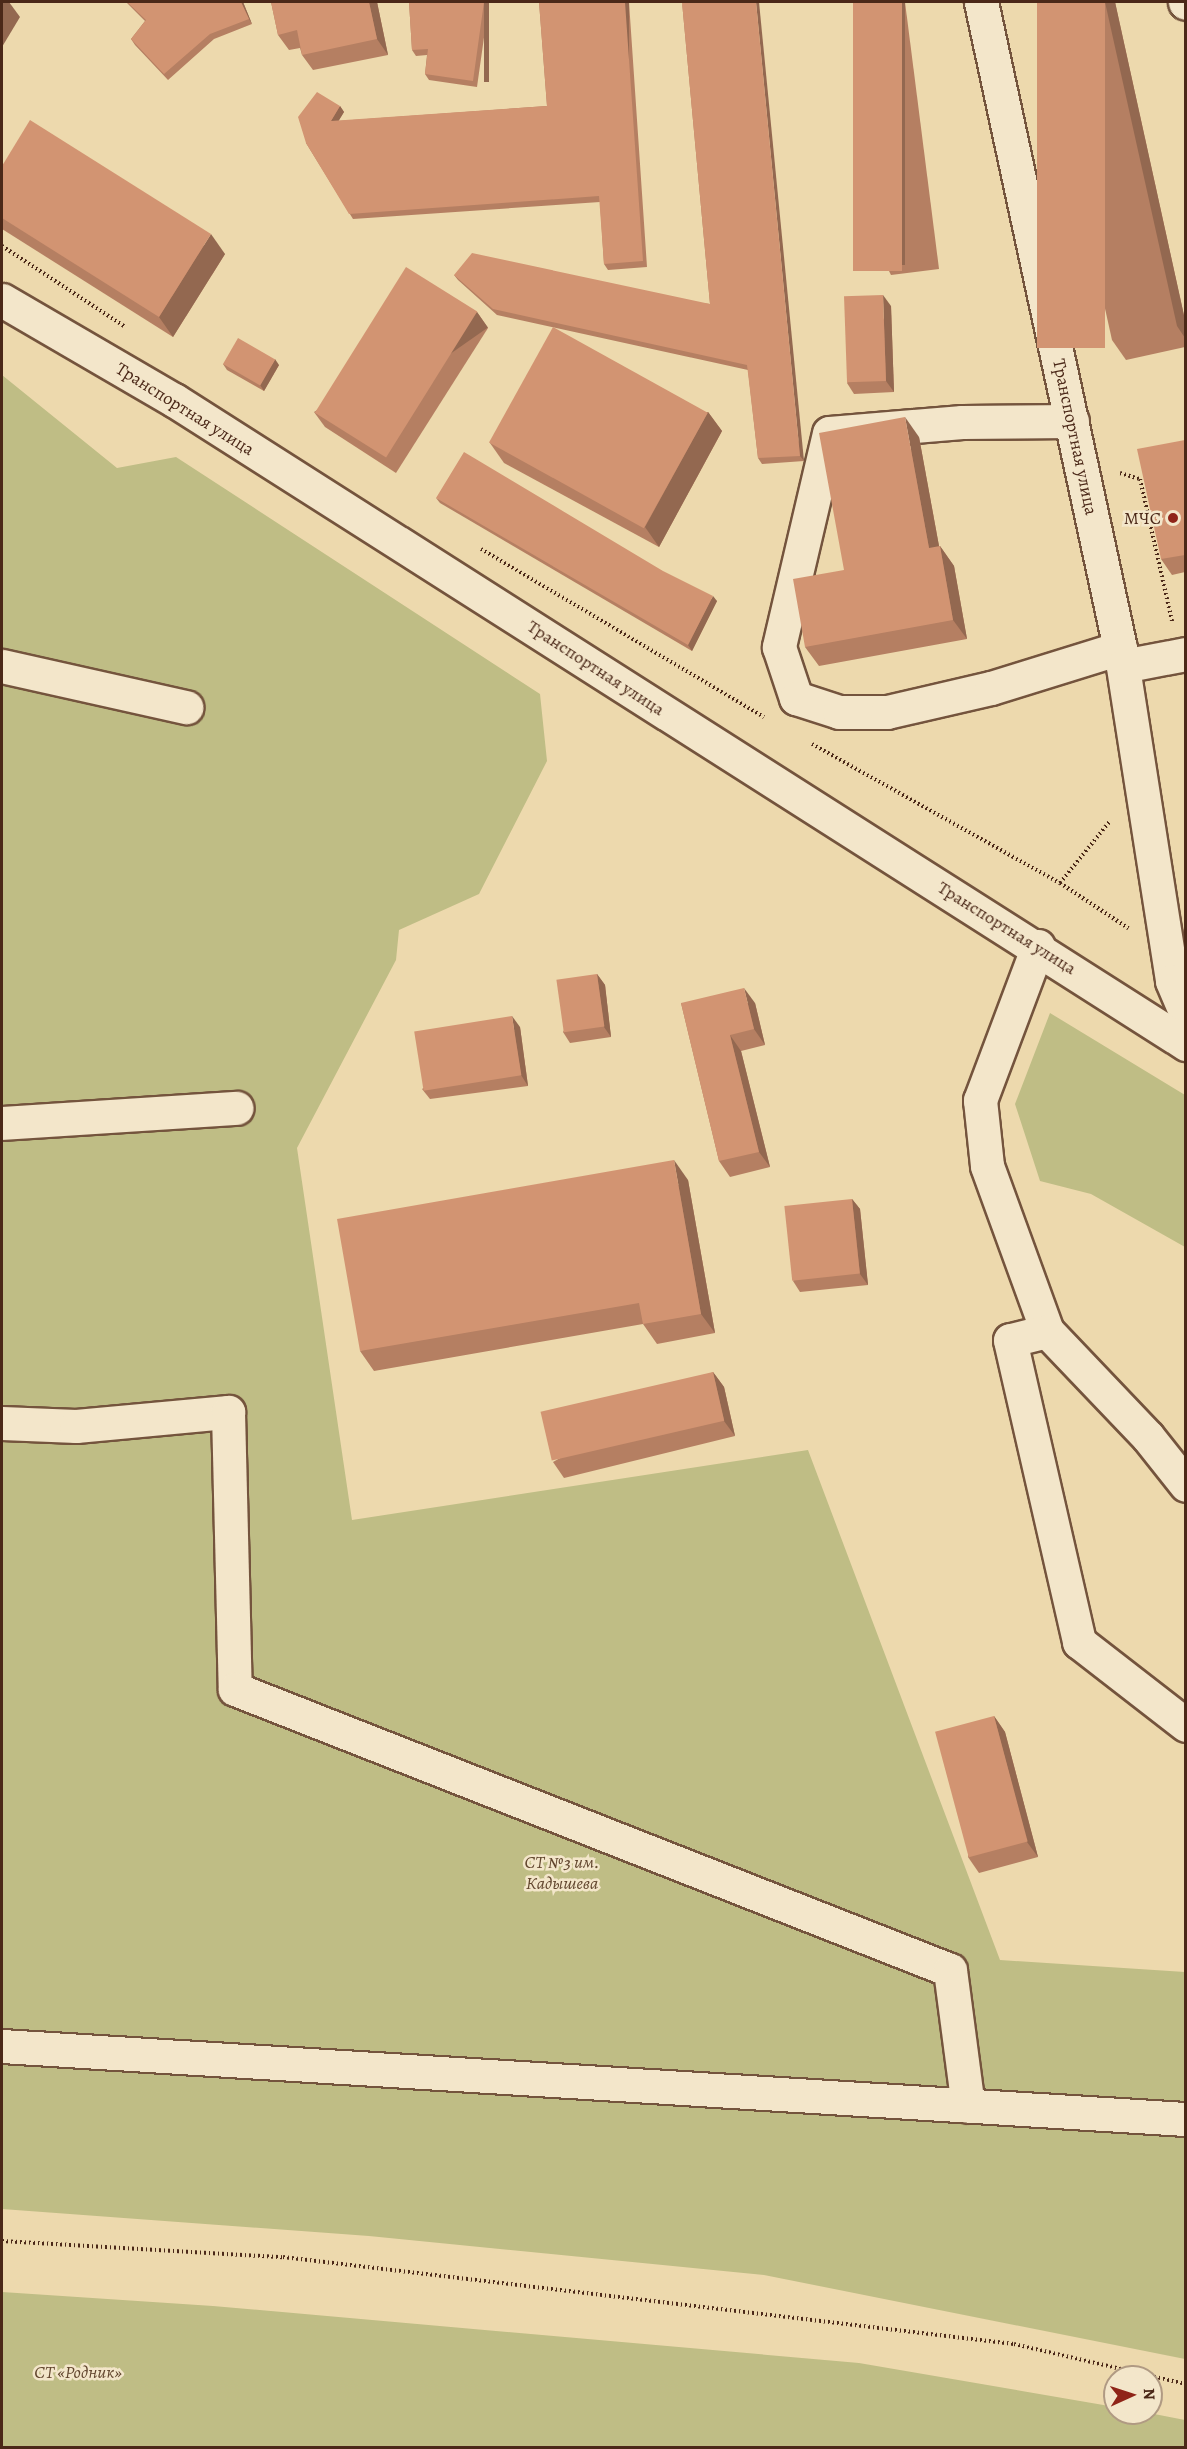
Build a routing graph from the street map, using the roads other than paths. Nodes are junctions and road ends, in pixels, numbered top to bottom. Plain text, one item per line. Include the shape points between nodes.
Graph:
1 (981, 2) edge
2 (2, 300) edge
3 (1072, 421) junction
4 (1183, 654) edge
5 (1122, 657) junction
6 (2, 666) edge
7 (186, 707) dead end
8 (1038, 946) junction
9 (1185, 1014) edge
10 (1185, 1044) edge
11 (237, 1108) dead end
12 (2, 1123) edge
13 (1047, 1331) junction
14 (2, 1423) edge
15 (1185, 1485) edge
16 (1185, 1725) edge
17 (2, 2046) edge
18 (968, 2106) junction
19 (1185, 2119) edge

1 - 3 street, Транспортная улица
2 - 8 street, Транспортная улица via 174,400
3 - 5 street, Транспортная улица
3 - 5 street via 962,422 829,433 779,647 796,698 839,712 898,709
4 - 5 street
5 - 9 street, Транспортная улица via 1172,981
6 - 7 street
8 - 10 street, Транспортная улица
8 - 13 street via 980,1100 987,1166
11 - 12 street
13 - 15 street via 1148,1437
13 - 16 street via 1010,1340 1079,1642
14 - 18 street via 76,1426 228,1412 235,1689 950,1970
17 - 18 street
18 - 19 street

